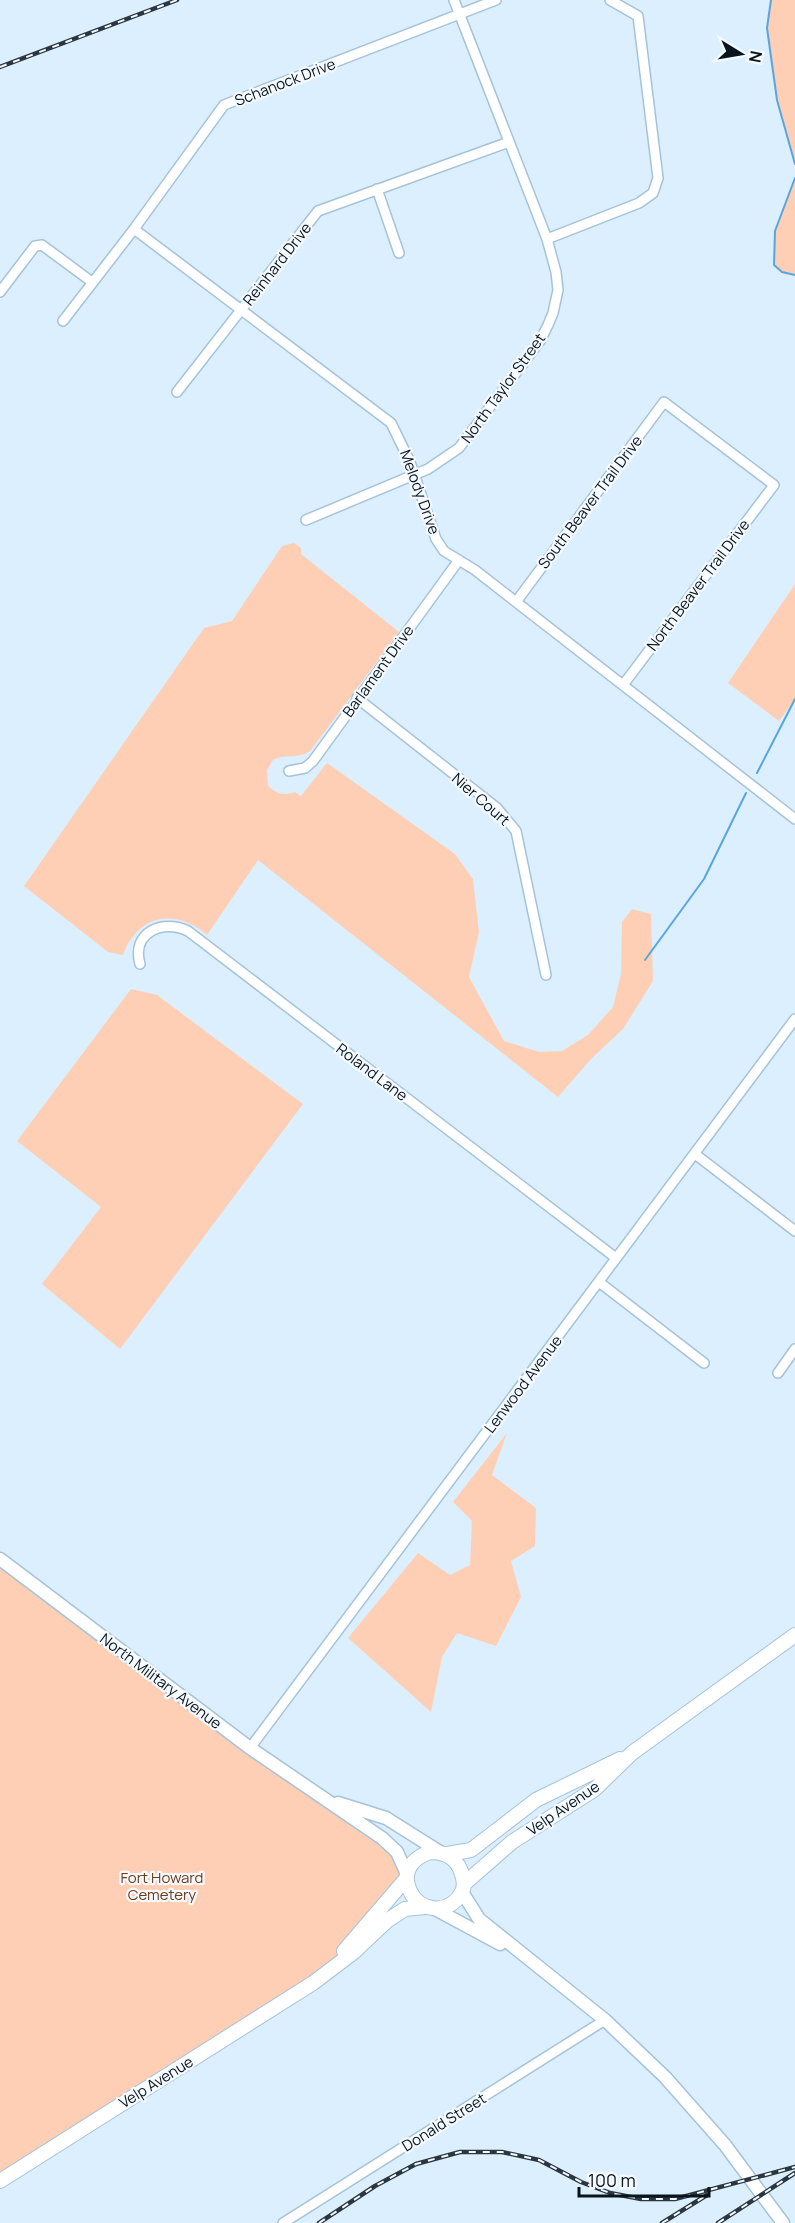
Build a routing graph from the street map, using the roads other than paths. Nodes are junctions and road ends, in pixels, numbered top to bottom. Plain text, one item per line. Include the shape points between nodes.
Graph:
1 (454, 0) edge
2 (496, 0) edge
3 (610, 0) edge
4 (459, 14) junction
5 (509, 142) junction
6 (377, 189) junction
7 (134, 229) junction
8 (547, 239) junction
9 (399, 253) dead end
10 (92, 282) junction
11 (0, 292) edge
12 (241, 310) junction
13 (63, 321) dead end
14 (177, 392) dead end
15 (664, 402) joint
16 (415, 475) junction
17 (306, 520) dead end
18 (459, 560) junction
19 (516, 602) junction
20 (623, 685) junction
21 (357, 698) junction
22 (289, 771) dead end
23 (793, 814) edge
24 (140, 964) dead end
25 (546, 975) dead end
26 (795, 1019) edge
27 (695, 1154) junction
28 (795, 1231) edge
29 (616, 1258) junction
30 (599, 1282) junction
31 (795, 1349) edge
32 (704, 1362) dead end
33 (778, 1374) dead end
34 (0, 1559) edge
35 (795, 1635) edge
36 (250, 1748) junction
37 (632, 1753) junction
38 (326, 1799) junction
39 (444, 1853) junction
40 (406, 1876) junction
41 (463, 1888) junction
42 (430, 1908) junction
43 (525, 1957) junction
44 (313, 1983) junction
45 (605, 2020) junction
46 (0, 2181) edge
47 (282, 2223) edge
48 (783, 2223) edge

1 - 4 street, North Taylor Street
2 - 4 street, Schanock Drive
3 - 8 street via 638,16 658,178 653,193 639,203
4 - 5 street, North Taylor Street
4 - 7 street, Schanock Drive via 224,105
5 - 6 street, Reinhard Drive
5 - 8 street, North Taylor Street
6 - 9 street
6 - 12 street, Reinhard Drive via 318,211
7 - 10 street, Schanock Drive
7 - 12 street, Melody Drive
8 - 16 street, North Taylor Street via 558,290 549,325 459,448
10 - 11 street via 42,245 35,246
10 - 13 street, Schanock Drive
12 - 14 street, Reinhard Drive
12 - 16 street, Melody Drive via 391,423
15 - 19 street, South Beaver Trail Drive
15 - 20 street, North Beaver Trail Drive via 774,485
16 - 17 street, North Taylor Street
16 - 18 street, Melody Drive via 436,539
18 - 19 street, Melody Drive
18 - 21 street, Barlament Drive
19 - 20 street, Melody Drive
20 - 23 street, Melody Drive
21 - 22 street, Barlament Drive via 310,764
21 - 25 street, Nier Court via 497,808 516,831
24 - 29 street, Roland Lane via 141,942 148,933 163,926 188,931
26 - 27 street, Lenwood Avenue
27 - 28 street
27 - 29 street, Lenwood Avenue
29 - 30 street, Lenwood Avenue
30 - 32 street
30 - 36 street, Lenwood Avenue
31 - 33 street
34 - 36 main road, North Military Avenue
35 - 37 main road, Velp Avenue
36 - 38 main road, North Military Avenue
37 - 39 main road, Velp Avenue via 536,1800 471,1850
37 - 41 main road, Velp Avenue via 595,1789 512,1842
38 - 39 main road, North Military Avenue via 386,1818
38 - 40 main road, North Military Avenue via 390,1845 397,1852
39 - 40 main road via 420,1855
39 - 41 main road via 457,1863
40 - 42 main road via 412,1895
40 - 44 main road, Velp Avenue
41 - 42 main road via 451,1903
41 - 43 main road via 479,1919
42 - 43 main road
42 - 44 main road, Velp Avenue via 405,1909
43 - 45 main road
44 - 46 main road, Velp Avenue
45 - 47 street, Donald Street
45 - 48 main road via 669,2082 725,2145

